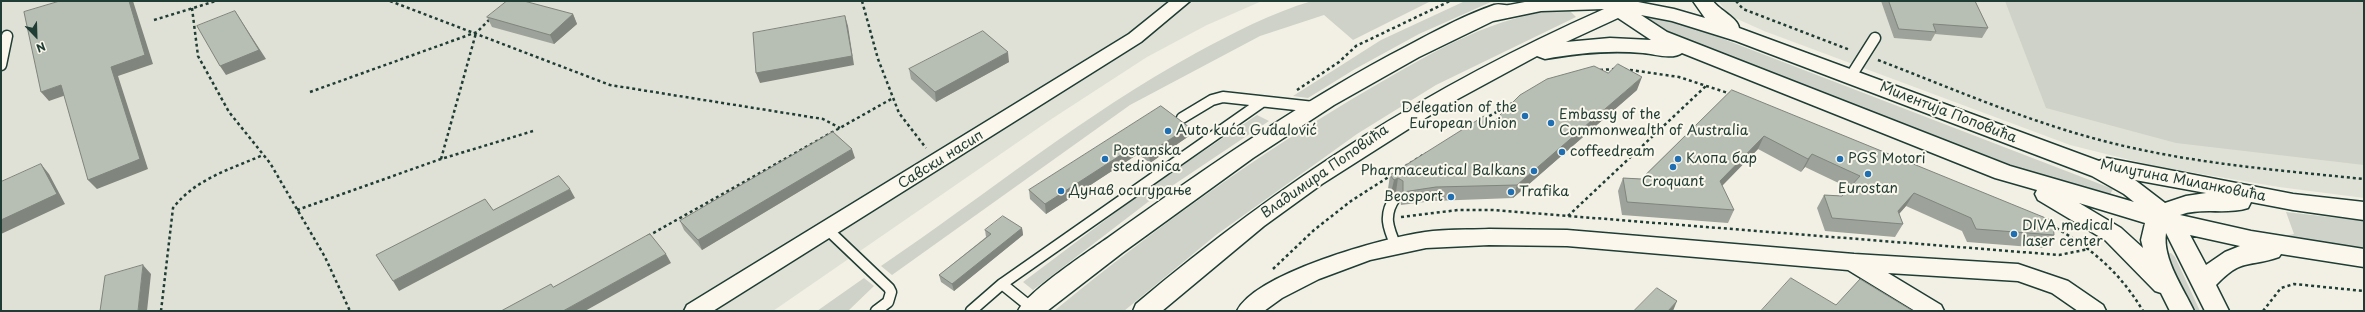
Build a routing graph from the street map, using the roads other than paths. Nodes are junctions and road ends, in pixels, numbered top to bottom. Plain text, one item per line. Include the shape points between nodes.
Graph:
1 (1181, 1) edge
2 (1519, 1) edge
3 (1703, 1) edge
4 (1623, 4) edge
5 (1486, 16) junction
6 (7, 36) dead end
7 (1742, 36) junction
8 (1875, 38) dead end
9 (1700, 54) junction
10 (1513, 58) junction
11 (1, 65) edge
12 (1851, 76) junction
13 (1262, 102) junction
14 (1316, 106) junction
15 (1182, 118) dead end
16 (2072, 159) junction
17 (2003, 172) junction
18 (1396, 198) dead end
19 (2293, 202) junction
20 (2364, 210) edge
21 (2165, 218) junction
22 (828, 230) junction
23 (1396, 246) junction
24 (2312, 251) junction
25 (2364, 258) edge
26 (1854, 262) junction
27 (2203, 283) junction
28 (1002, 284) junction
29 (2178, 303) edge
30 (1032, 310) edge
31 (695, 311) edge
32 (876, 311) edge
33 (971, 311) edge
34 (1144, 311) edge
35 (1248, 311) edge
36 (1933, 311) edge
37 (2095, 311) edge
38 (2217, 311) edge

1 - 22 street, Савски насип via 1135,38
2 - 5 street
3 - 7 street via 1710,12
4 - 5 street, Милентија Поповића via 1541,5
4 - 7 street, Милентија Поповића via 1674,15
4 - 9 street via 1660,37
4 - 10 street, Владимира Поповића
5 - 14 street via 1401,58
6 - 11 lane
7 - 12 street, Милентија Поповића
8 - 12 lane
9 - 10 street via 1636,46 1592,45
9 - 17 street
10 - 34 street, Владимира Поповића via 1406,118 1300,187 1225,244
12 - 16 street, Милентија Поповића
13 - 14 lane
13 - 15 lane via 1224,97 1212,100
13 - 28 lane
14 - 30 street via 1205,180
16 - 19 street, Милутина Миланковића
16 - 21 street, Милентија Поповића via 2117,179
17 - 21 street
17 - 29 street via 2068,206 2113,234
18 - 23 lane via 1386,212 1385,221
19 - 20 street, Милутина Миланковића
19 - 21 street, Милутина Миланковића via 2229,201 2188,204
21 - 24 street
21 - 27 street, Милентија Поповића
21 - 29 street via 2153,242
22 - 31 street, Савски насип
22 - 32 lane via 889,288 888,302
23 - 26 street via 1469,238 1567,238
23 - 35 street via 1348,258 1311,273 1274,292
24 - 25 street
24 - 27 street via 2275,250 2242,254 2230,258
26 - 36 street
26 - 37 street via 2018,273 2060,288
27 - 38 street, Милентија Поповића
28 - 30 lane
28 - 33 lane

